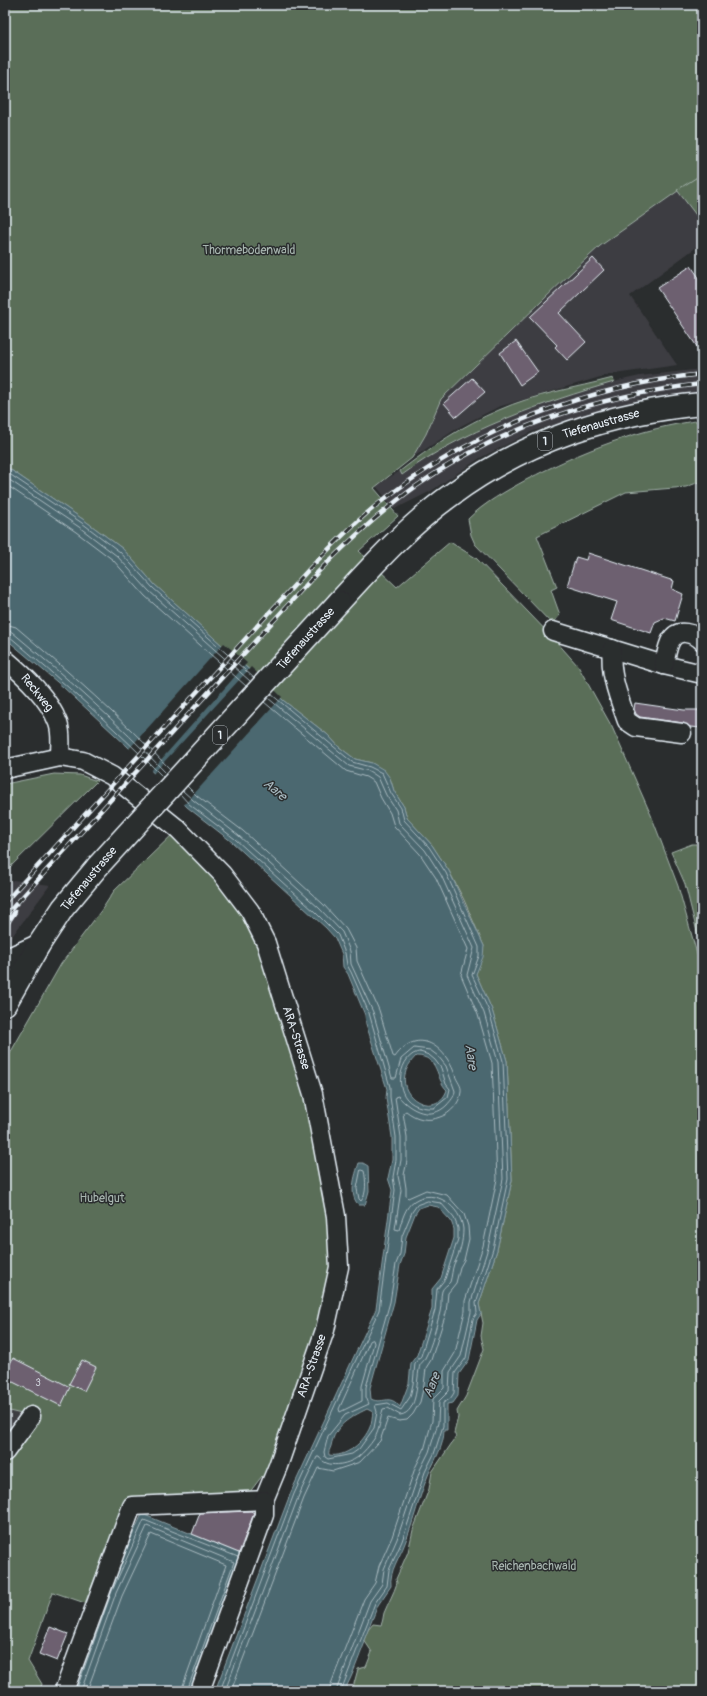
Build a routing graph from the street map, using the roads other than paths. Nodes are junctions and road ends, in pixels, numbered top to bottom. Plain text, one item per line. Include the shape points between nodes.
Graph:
1 (702, 404) edge
2 (553, 631) dead end
3 (702, 641) edge
4 (612, 649) junction
5 (5, 659) edge
6 (664, 665) junction
7 (702, 674) edge
8 (682, 733) dead end
9 (60, 757) junction
10 (5, 769) edge
11 (38, 946) junction
12 (5, 961) edge
13 (5, 1004) edge
14 (31, 1416) dead end
15 (5, 1452) edge
16 (264, 1500) junction
17 (64, 1691) edge
18 (200, 1691) edge

1 - 11 main road, Tiefenaustrasse / 1, bridge via 630,415 547,440 505,460 440,503 373,564 79,888
2 - 4 street
3 - 6 street via 683,632 675,635 669,643
4 - 6 street
4 - 8 street via 614,680 627,721 636,727
5 - 9 street, Reckweg via 53,711 61,736
6 - 7 street
9 - 10 street, ARA-Strasse
9 - 16 street, ARA-Strasse via 83,761 112,776 133,791 178,829 222,874 250,911 266,943 313,1094 336,1216 339,1267 325,1330
11 - 12 main road
11 - 13 main road, Tiefenaustrasse / 1
14 - 15 street
16 - 17 street via 132,1506
16 - 18 street, ARA-Strasse via 264,1515

